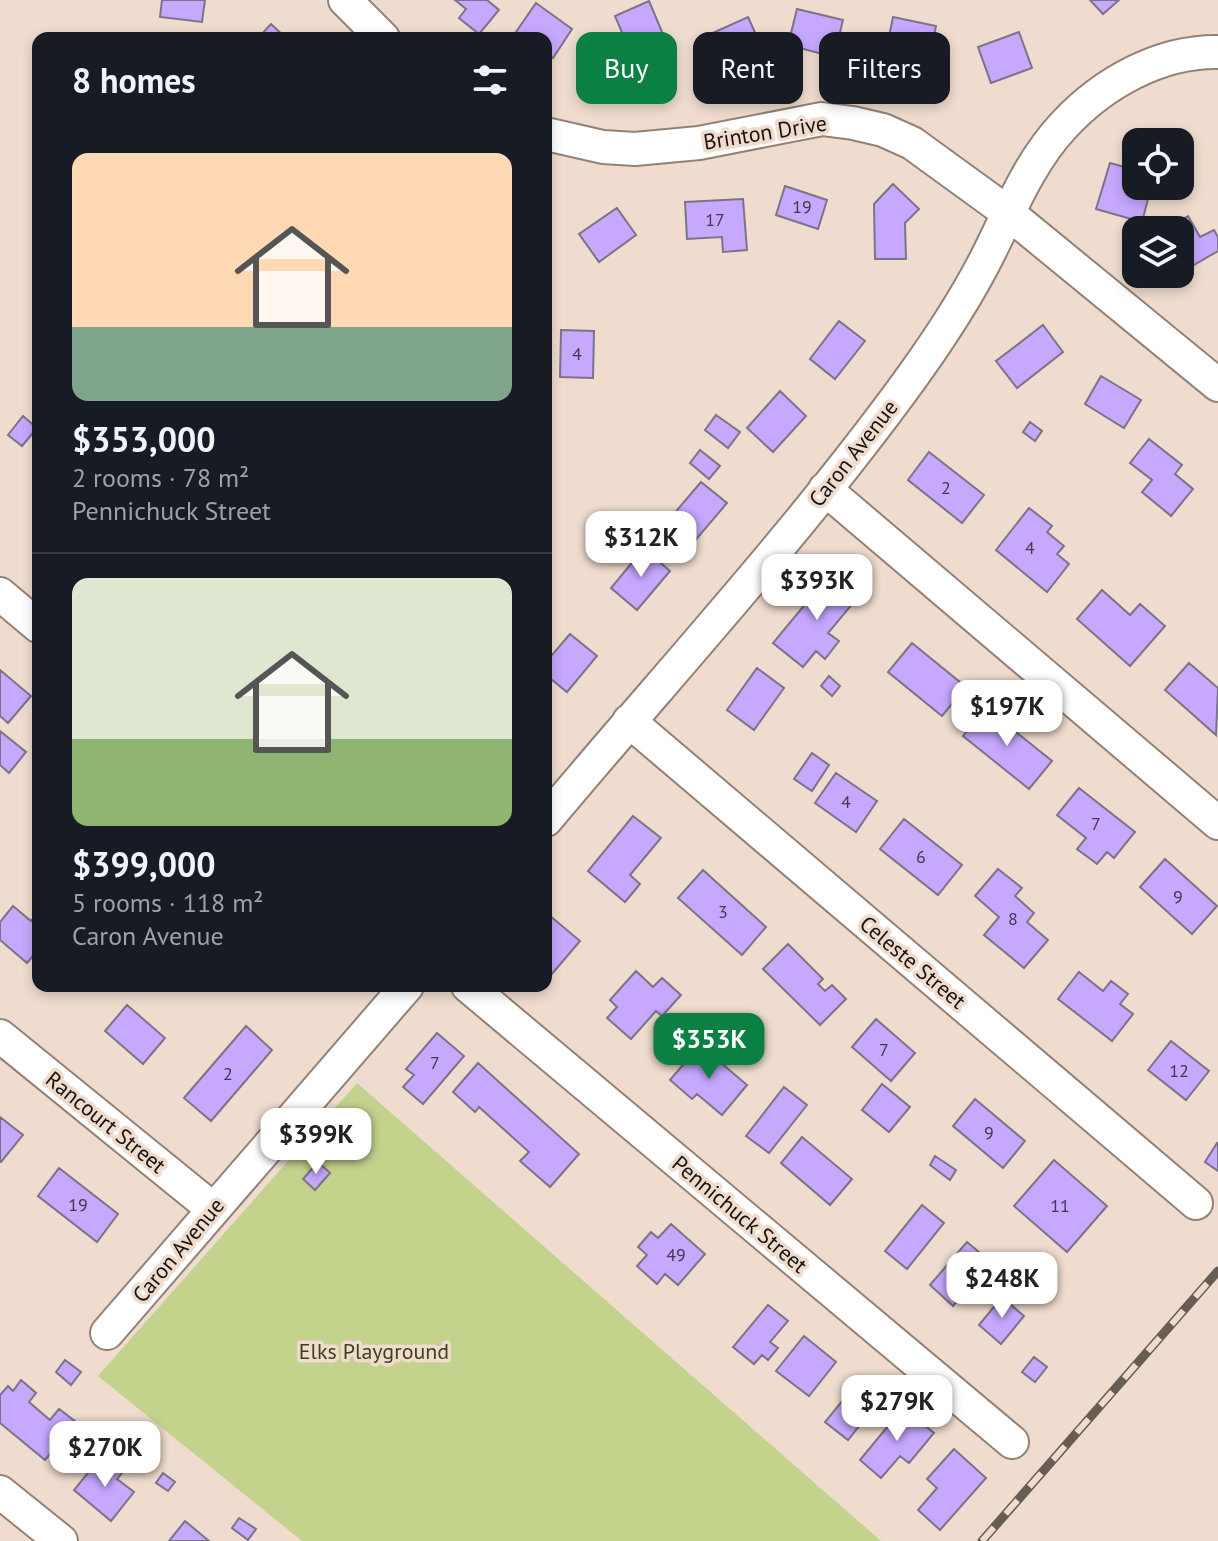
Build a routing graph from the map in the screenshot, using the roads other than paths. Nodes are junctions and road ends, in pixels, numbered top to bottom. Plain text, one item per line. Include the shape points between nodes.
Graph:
1 (345, 0) edge
2 (377, 32) edge
3 (1218, 52) edge
4 (552, 135) edge
5 (1007, 212) junction
6 (1218, 385) edge
7 (825, 489) junction
8 (0, 594) edge
9 (32, 621) edge
10 (629, 721) junction
11 (552, 813) edge
12 (1218, 823) edge
13 (402, 992) edge
14 (475, 992) edge
15 (0, 1036) edge
16 (1196, 1203) dead end
17 (213, 1209) junction
18 (107, 1333) dead end
19 (1012, 1442) dead end
20 (0, 1492) edge
21 (61, 1541) edge

1 - 2 street
3 - 5 street via 1173,57 1143,68 1088,102 1044,149
4 - 5 street, Brinton Drive via 635,149 699,143 822,119 853,123 912,143
5 - 6 street, Brinton Drive
5 - 7 street, Caron Avenue via 937,338
7 - 10 street, Caron Avenue
7 - 12 street
8 - 9 street
10 - 11 street, Caron Avenue
10 - 16 street, Celeste Street
13 - 17 street, Caron Avenue
14 - 19 street, Pennichuck Street
15 - 17 street, Rancourt Street
17 - 18 street, Caron Avenue
20 - 21 street

